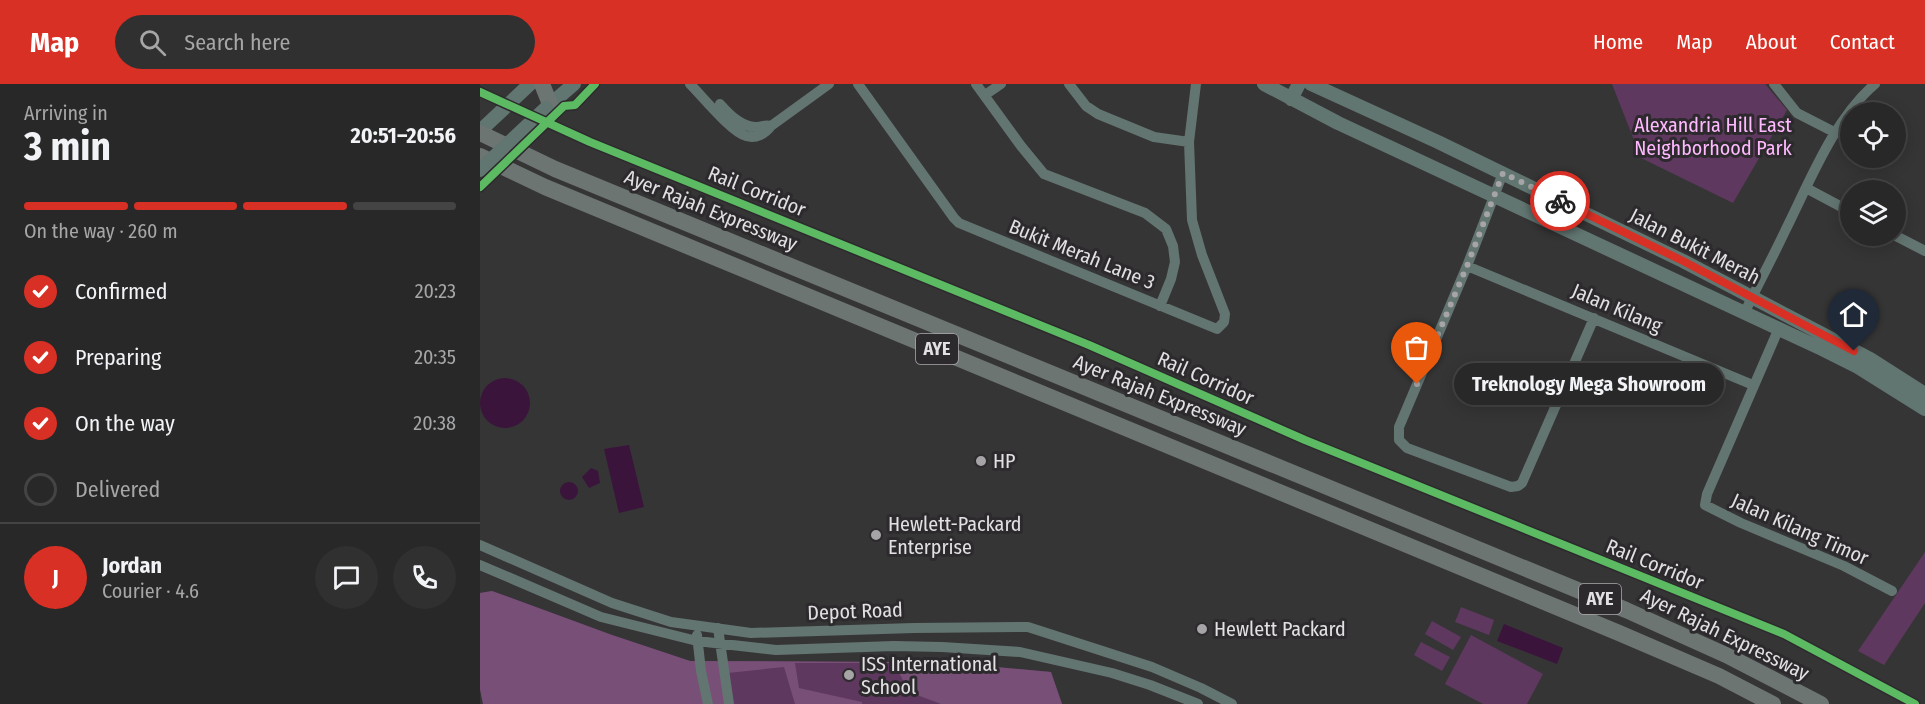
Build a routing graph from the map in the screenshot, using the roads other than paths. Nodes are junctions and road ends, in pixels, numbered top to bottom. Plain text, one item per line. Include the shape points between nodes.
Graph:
1 (542, 84) edge
2 (574, 84) edge
3 (690, 84) edge
4 (699, 84) edge
5 (829, 84) edge
6 (858, 84) edge
7 (993, 84) edge
8 (1001, 84) edge
9 (1070, 84) edge
10 (1196, 84) edge
11 (1263, 84) edge
12 (1299, 84) edge
13 (1311, 84) edge
14 (1774, 84) edge
15 (1875, 84) edge
16 (527, 86) edge
17 (981, 90) edge
18 (1291, 99) junction
19 (548, 106) junction
20 (771, 126) junction
21 (480, 132) edge
22 (1836, 134) junction
23 (1189, 142) junction
24 (480, 156) edge
25 (480, 170) edge
26 (1503, 173) junction
27 (1806, 188) junction
28 (1494, 195) junction
29 (1840, 206) edge
30 (1583, 212) junction
31 (1906, 241) edge
32 (1597, 244) junction
33 (1925, 251) edge
34 (1467, 266) junction
35 (1752, 297) junction
36 (1160, 306) junction
37 (1745, 312) junction
38 (1594, 318) junction
39 (1779, 328) junction
40 (1753, 385) junction
41 (1925, 394) edge
42 (1925, 409) edge
43 (480, 545) edge
44 (480, 565) edge
45 (1892, 591) dead end
46 (697, 626) junction
47 (717, 628) junction
48 (697, 641) junction
49 (718, 644) junction
50 (708, 704) edge
51 (729, 704) edge
52 (1198, 704) edge
53 (1232, 704) edge
54 (1773, 704) edge
55 (1821, 704) edge

1 - 19 highway
2 - 19 main road
3 - 20 street via 746,136 758,136
4 - 20 street via 740,122 749,127
5 - 20 street
6 - 36 street, Bukit Merah Lane 3 via 956,221
7 - 17 street
8 - 17 street
9 - 23 street via 1086,106 1098,114 1155,137
10 - 23 street
11 - 18 main road, Jalan Bukit Merah
12 - 18 main road
13 - 26 main road, Jalan Bukit Merah
14 - 22 street via 1797,113
15 - 22 street via 1854,104
16 - 21 main road
17 - 36 street, Bukit Merah Lane 3 via 1044,174 1144,213 1166,229 1175,262
18 - 28 main road, Jalan Bukit Merah
19 - 25 main road, bridge
21 - 55 highway, Ayer Rajah Expressway / AYE via 555,169 1626,610
22 - 27 street
23 - 36 street via 1192,220 1225,318 1217,329
24 - 54 highway, Ayer Rajah Expressway / AYE via 545,187 1629,637
26 - 28 street
26 - 30 main road, Jalan Bukit Merah
27 - 29 street
27 - 35 street
28 - 32 main road, Jalan Bukit Merah
28 - 34 street
30 - 32 main road via 1599,227
30 - 35 main road, Jalan Bukit Merah
31 - 33 street
32 - 37 main road, Jalan Bukit Merah
34 - 38 street, Jalan Kilang
34 - 38 street via 1399,428 1399,440 1407,448 1511,487 1518,486
35 - 37 street
35 - 41 main road, Jalan Bukit Merah via 1870,359
37 - 39 main road, Jalan Bukit Merah
38 - 40 street, Jalan Kilang
39 - 40 street, Jalan Kilang Timor
39 - 42 main road, Jalan Bukit Merah via 1858,367
40 - 45 street, Jalan Kilang Timor via 1705,505
43 - 46 street, Depot Road via 612,603
44 - 48 street, Depot Road via 601,617
46 - 47 street, Depot Road
46 - 48 street
47 - 49 street
47 - 53 street, Depot Road via 751,633 1028,627 1152,667
48 - 49 street, Depot Road
48 - 50 street
49 - 51 street
49 - 52 street, Depot Road via 776,650 894,646 1020,652 1112,673

